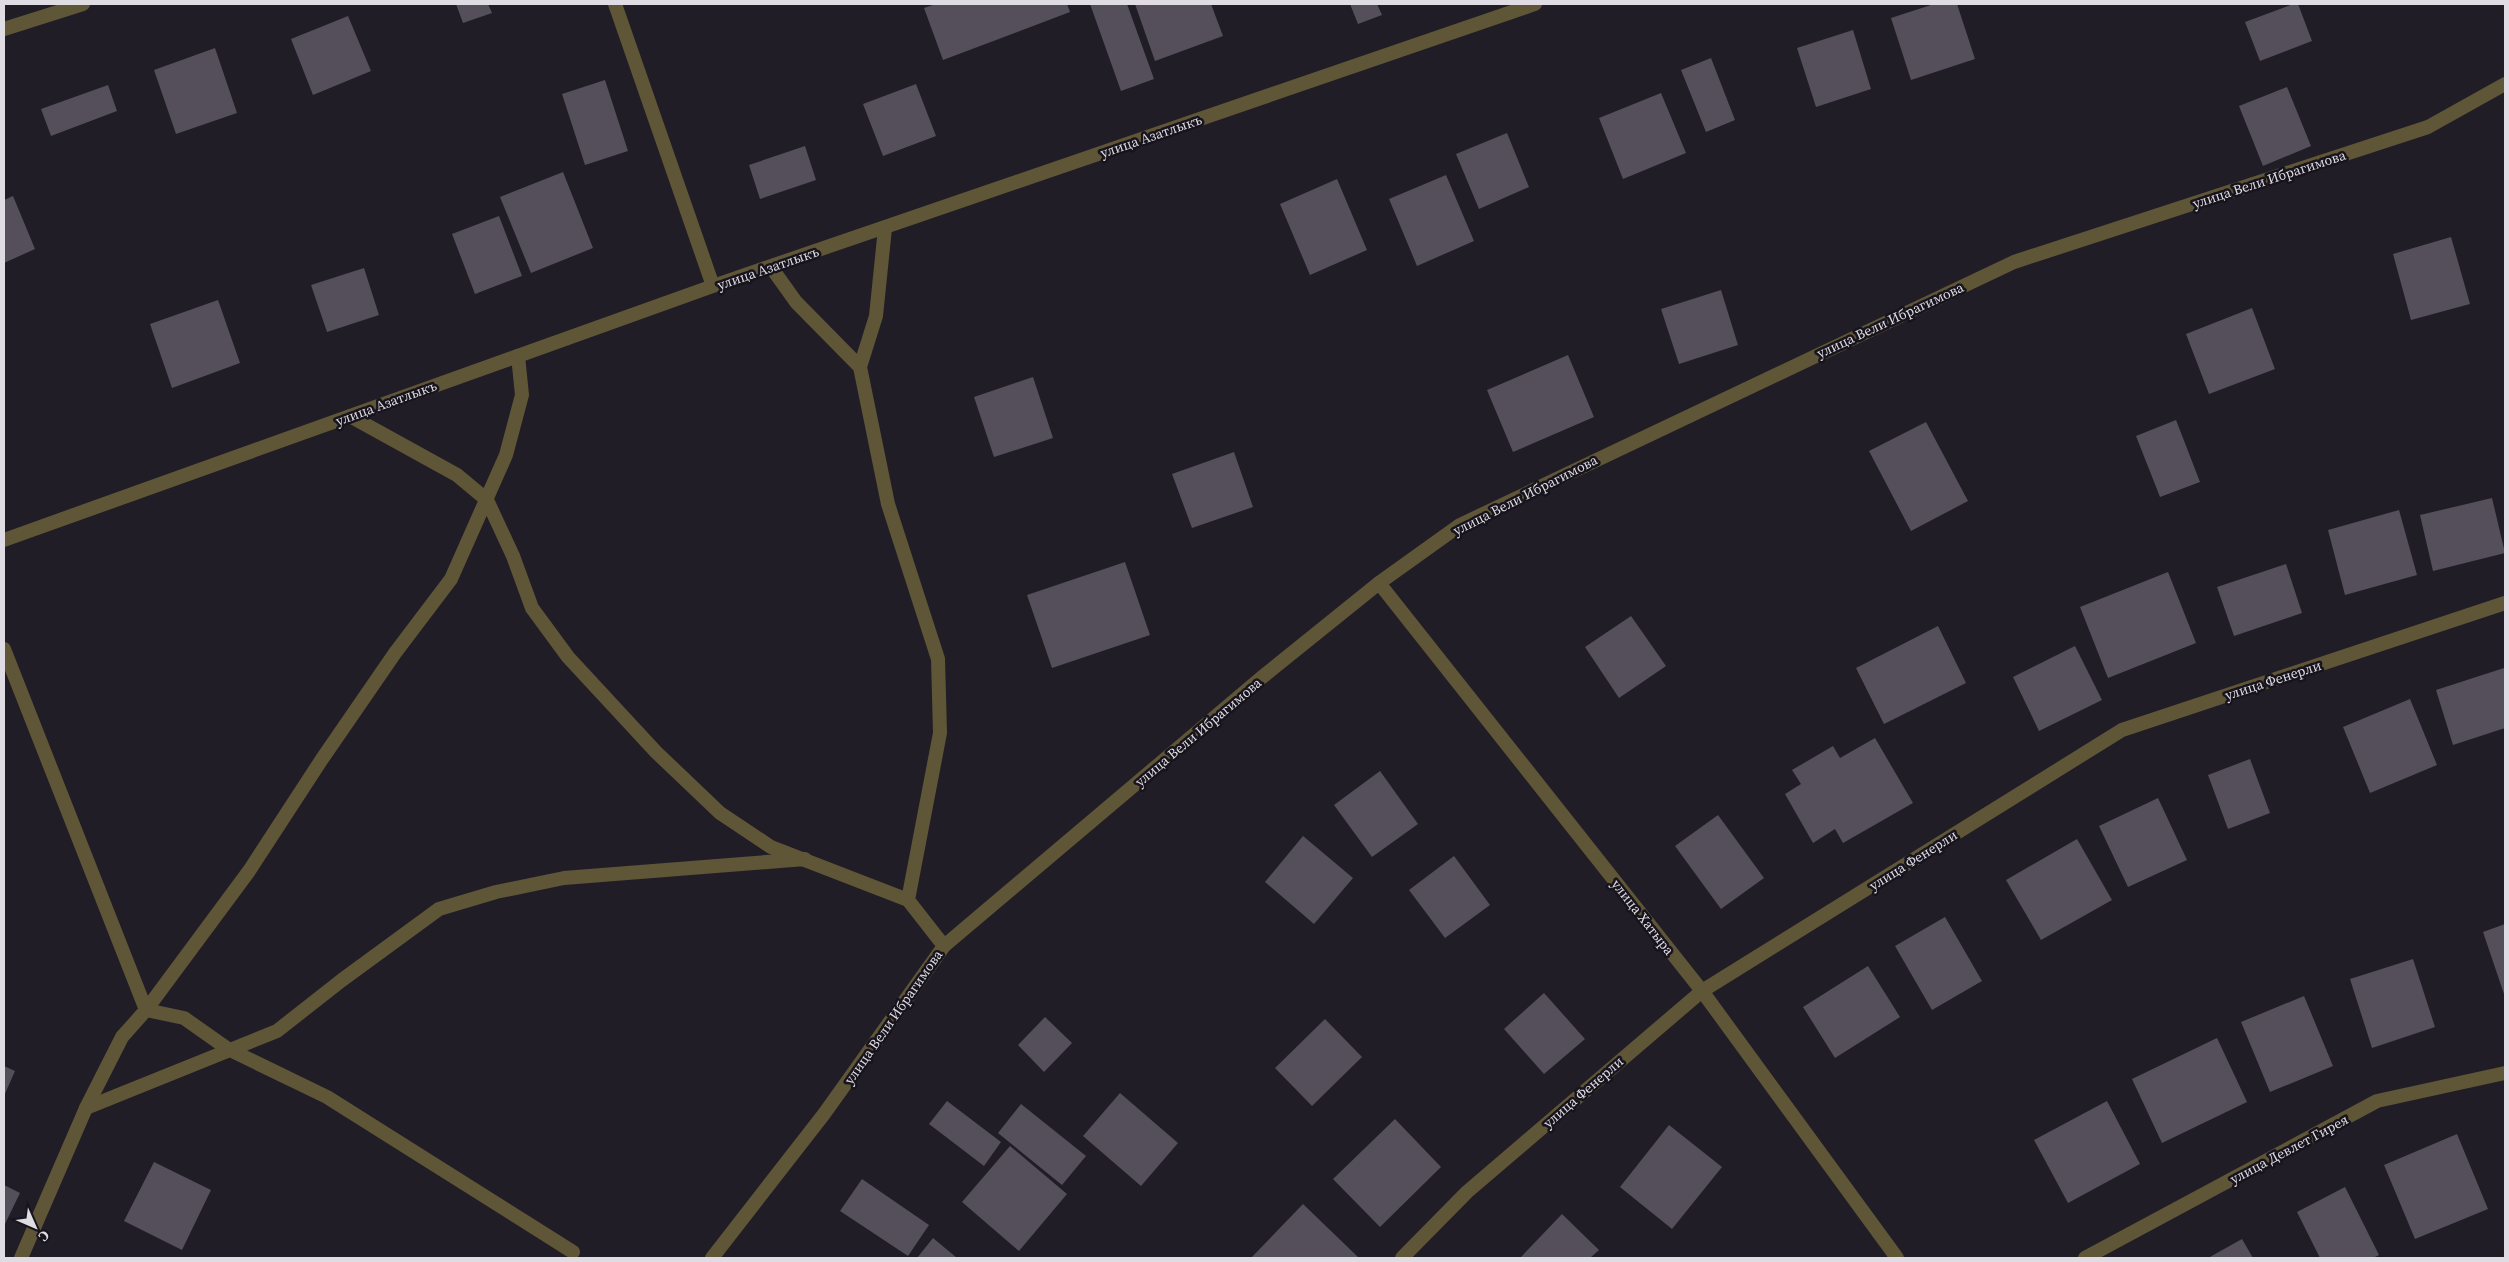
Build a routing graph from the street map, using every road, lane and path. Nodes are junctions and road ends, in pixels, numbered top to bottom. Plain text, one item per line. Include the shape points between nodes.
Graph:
1 (84, 4) edge
2 (615, 4) edge
3 (1535, 4) edge
4 (4, 29) edge
5 (2505, 84) edge
6 (885, 228) junction
7 (771, 267) junction
8 (713, 286) junction
9 (518, 356) junction
10 (860, 367) junction
11 (350, 416) junction
12 (487, 500) junction
13 (4, 540) edge
14 (1379, 583) junction
15 (2505, 603) edge
16 (4, 649) edge
17 (805, 859) junction
18 (908, 900) junction
19 (944, 946) junction
20 (1702, 991) junction
21 (146, 1010) junction
22 (228, 1049) junction
23 (2505, 1073) edge
24 (86, 1108) junction
25 (573, 1252) dead end
26 (21, 1258) edge
27 (712, 1258) edge
28 (1402, 1258) edge
29 (1897, 1258) edge
30 (2084, 1258) edge

1 - 4 street
2 - 8 street
3 - 6 street, улица Азатлыкъ
5 - 14 street, улица Вели Ибрагимова via 2428,127 2014,262 1460,525
6 - 7 street, улица Азатлыкъ
6 - 10 street via 876,316
7 - 8 street, улица Азатлыкъ
7 - 10 street via 796,302
8 - 9 street, улица Азатлыкъ
9 - 11 street, улица Азатлыкъ
9 - 12 street via 522,395 506,455
10 - 18 street via 888,504 938,659 940,733
11 - 12 street via 457,475
11 - 13 street, улица Азатлыкъ
12 - 17 street via 532,608 568,658 656,752 720,813 771,847
12 - 21 street via 451,579 395,653 249,871
14 - 19 street, улица Вели Ибрагимова via 1261,678
14 - 20 street, улица Хатыра
15 - 20 street, улица Фенерли via 2122,730
16 - 21 street
17 - 18 street
17 - 22 street via 564,878 496,892 439,909 277,1031
18 - 19 street
19 - 27 street, улица Вели Ибрагимова via 824,1114
20 - 28 street, улица Фенерли via 1467,1192
20 - 29 street, улица Хатыра
21 - 22 street via 184,1018
21 - 24 street via 122,1037
22 - 24 street
22 - 25 street via 327,1097
23 - 30 street, улица Девлет Гирея via 2377,1101
24 - 26 street

